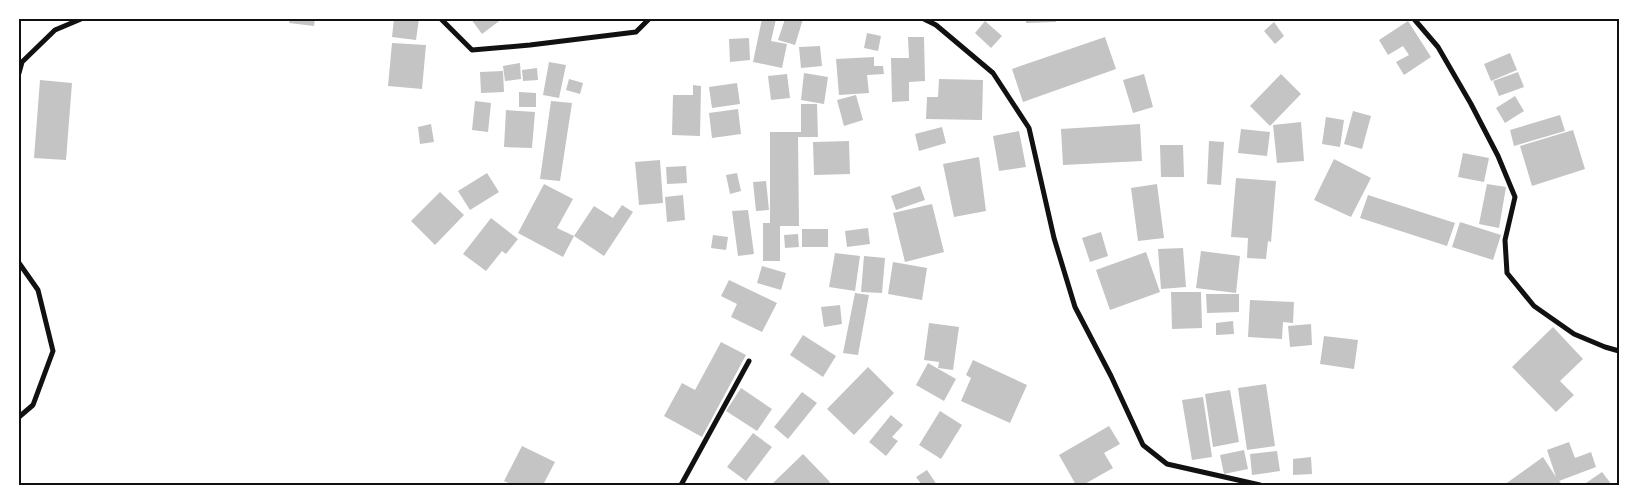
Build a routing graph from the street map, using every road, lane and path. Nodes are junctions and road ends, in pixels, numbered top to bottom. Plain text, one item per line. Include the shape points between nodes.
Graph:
1 (80, 19) edge
2 (441, 19) edge
3 (649, 19) edge
4 (924, 19) edge
5 (1414, 19) edge
6 (19, 73) edge
7 (19, 263) edge
8 (1619, 351) edge
9 (749, 361) dead end
10 (19, 416) edge
11 (681, 485) edge
12 (1260, 485) edge

1 - 6 street via 55,30 22,62
2 - 3 street via 472,50 636,32
4 - 12 street via 936,25 993,73 1029,128 1054,238 1075,307 1143,445 1167,464
5 - 8 street via 1438,47 1472,104 1514,197 1505,240 1507,273 1542,312 1574,334
7 - 10 street via 38,290 53,350 33,405
9 - 11 street

